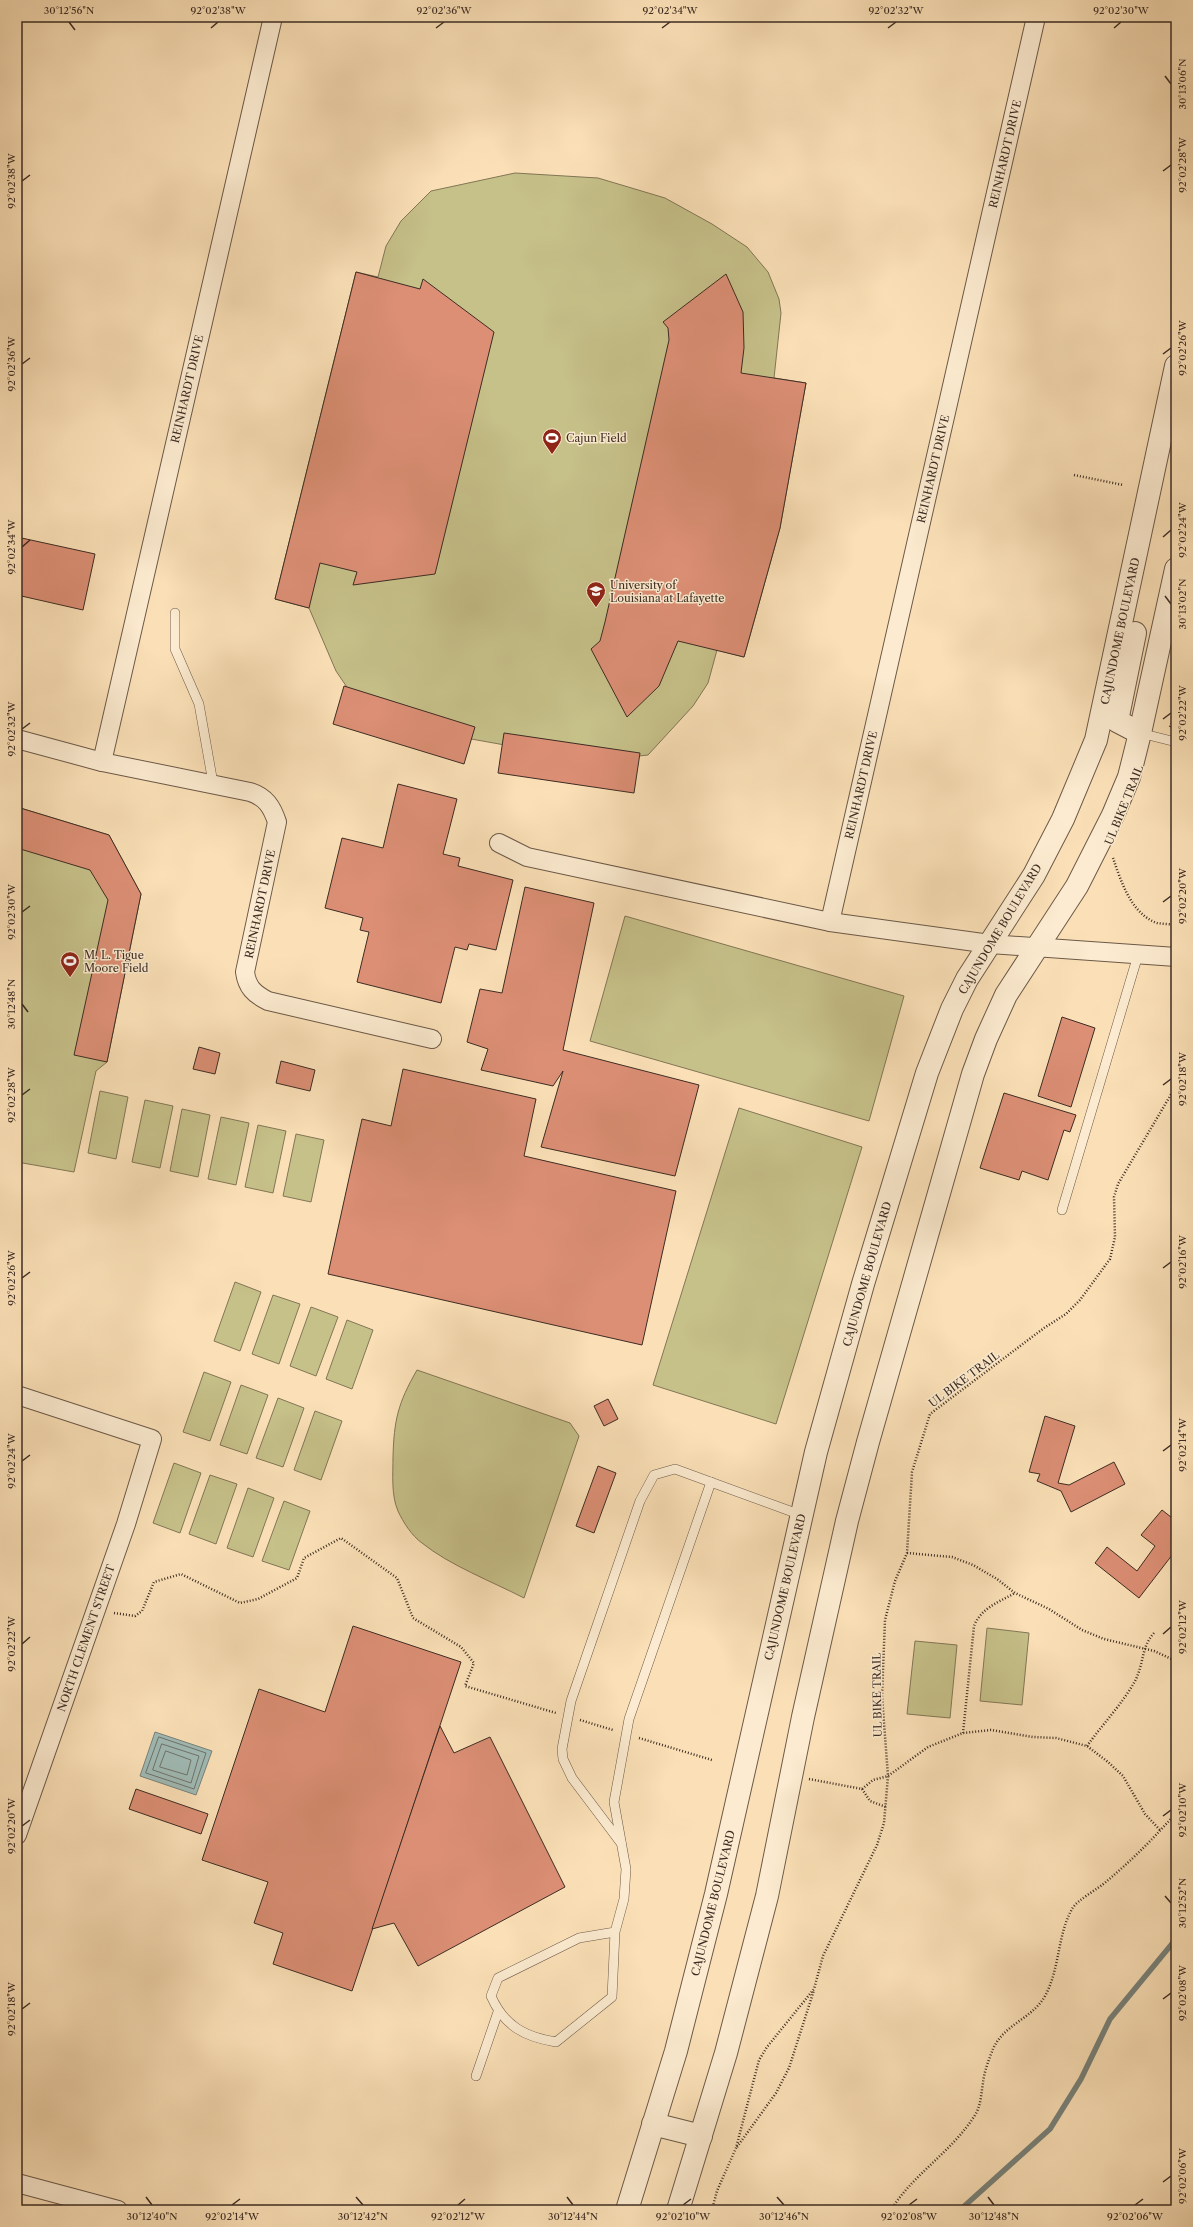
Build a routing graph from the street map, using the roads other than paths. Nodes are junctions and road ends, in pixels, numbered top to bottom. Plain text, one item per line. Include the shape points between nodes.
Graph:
1 (273, 17) edge
2 (1036, 17) edge
3 (1176, 366) edge
4 (1145, 512) junction
5 (1176, 570) edge
6 (175, 613) dead end
7 (1140, 733) junction
8 (17, 739) edge
9 (1176, 742) edge
10 (102, 762) junction
11 (213, 783) junction
12 (498, 843) dead end
13 (830, 922) junction
14 (990, 944) junction
15 (1037, 947) junction
16 (1138, 955) junction
17 (1176, 957) edge
18 (432, 1039) dead end
19 (1062, 1210) dead end
20 (17, 1395) edge
21 (711, 1482) junction
22 (801, 1515) junction
23 (17, 1836) edge
24 (622, 1844) junction
25 (615, 1932) junction
26 (498, 2012) junction
27 (476, 2076) dead end
28 (653, 2124) junction
29 (701, 2136) junction
30 (17, 2183) edge
31 (66, 2203) edge
32 (118, 2210) edge
33 (627, 2210) edge
34 (678, 2210) edge

1 - 10 street, REINHARDT DRIVE
2 - 13 street, REINHARDT DRIVE
3 - 4 street, CAJUNDOME BOULEVARD
4 - 7 street via 1135,632 1117,721
4 - 14 street, CAJUNDOME BOULEVARD via 1094,746 1064,820 1034,875
5 - 7 street
6 - 11 lane via 175,649 198,704
7 - 9 lane
7 - 15 street via 1128,777 1096,852
8 - 10 street, REINHARDT DRIVE
10 - 11 street, REINHARDT DRIVE
11 - 18 street, REINHARDT DRIVE via 257,794 272,809 277,822 246,972 249,988 268,1001
12 - 13 street via 527,857
13 - 14 street
14 - 15 street
14 - 22 street, CAJUNDOME BOULEVARD via 967,979 952,1009 927,1073 861,1292
15 - 16 street
15 - 29 street via 1006,995 973,1074 868,1442 847,1521 803,1717 767,1896 726,2053
16 - 17 street
16 - 19 lane
20 - 23 street, NORTH CLEMENT STREET via 152,1439 126,1524
21 - 22 lane
21 - 24 lane via 629,1719 614,1802
21 - 24 lane via 675,1469 654,1475 640,1501 571,1701 562,1749 563,1759 572,1778
22 - 28 street, CAJUNDOME BOULEVARD via 716,1894 676,2051
24 - 25 lane via 626,1869 624,1899
25 - 26 lane via 579,1938 498,1978 491,1996
25 - 26 lane via 612,1997 556,2042 516,2029
26 - 27 lane
28 - 29 street
28 - 33 street, CAJUNDOME BOULEVARD
29 - 34 street
30 - 31 street
31 - 32 street

